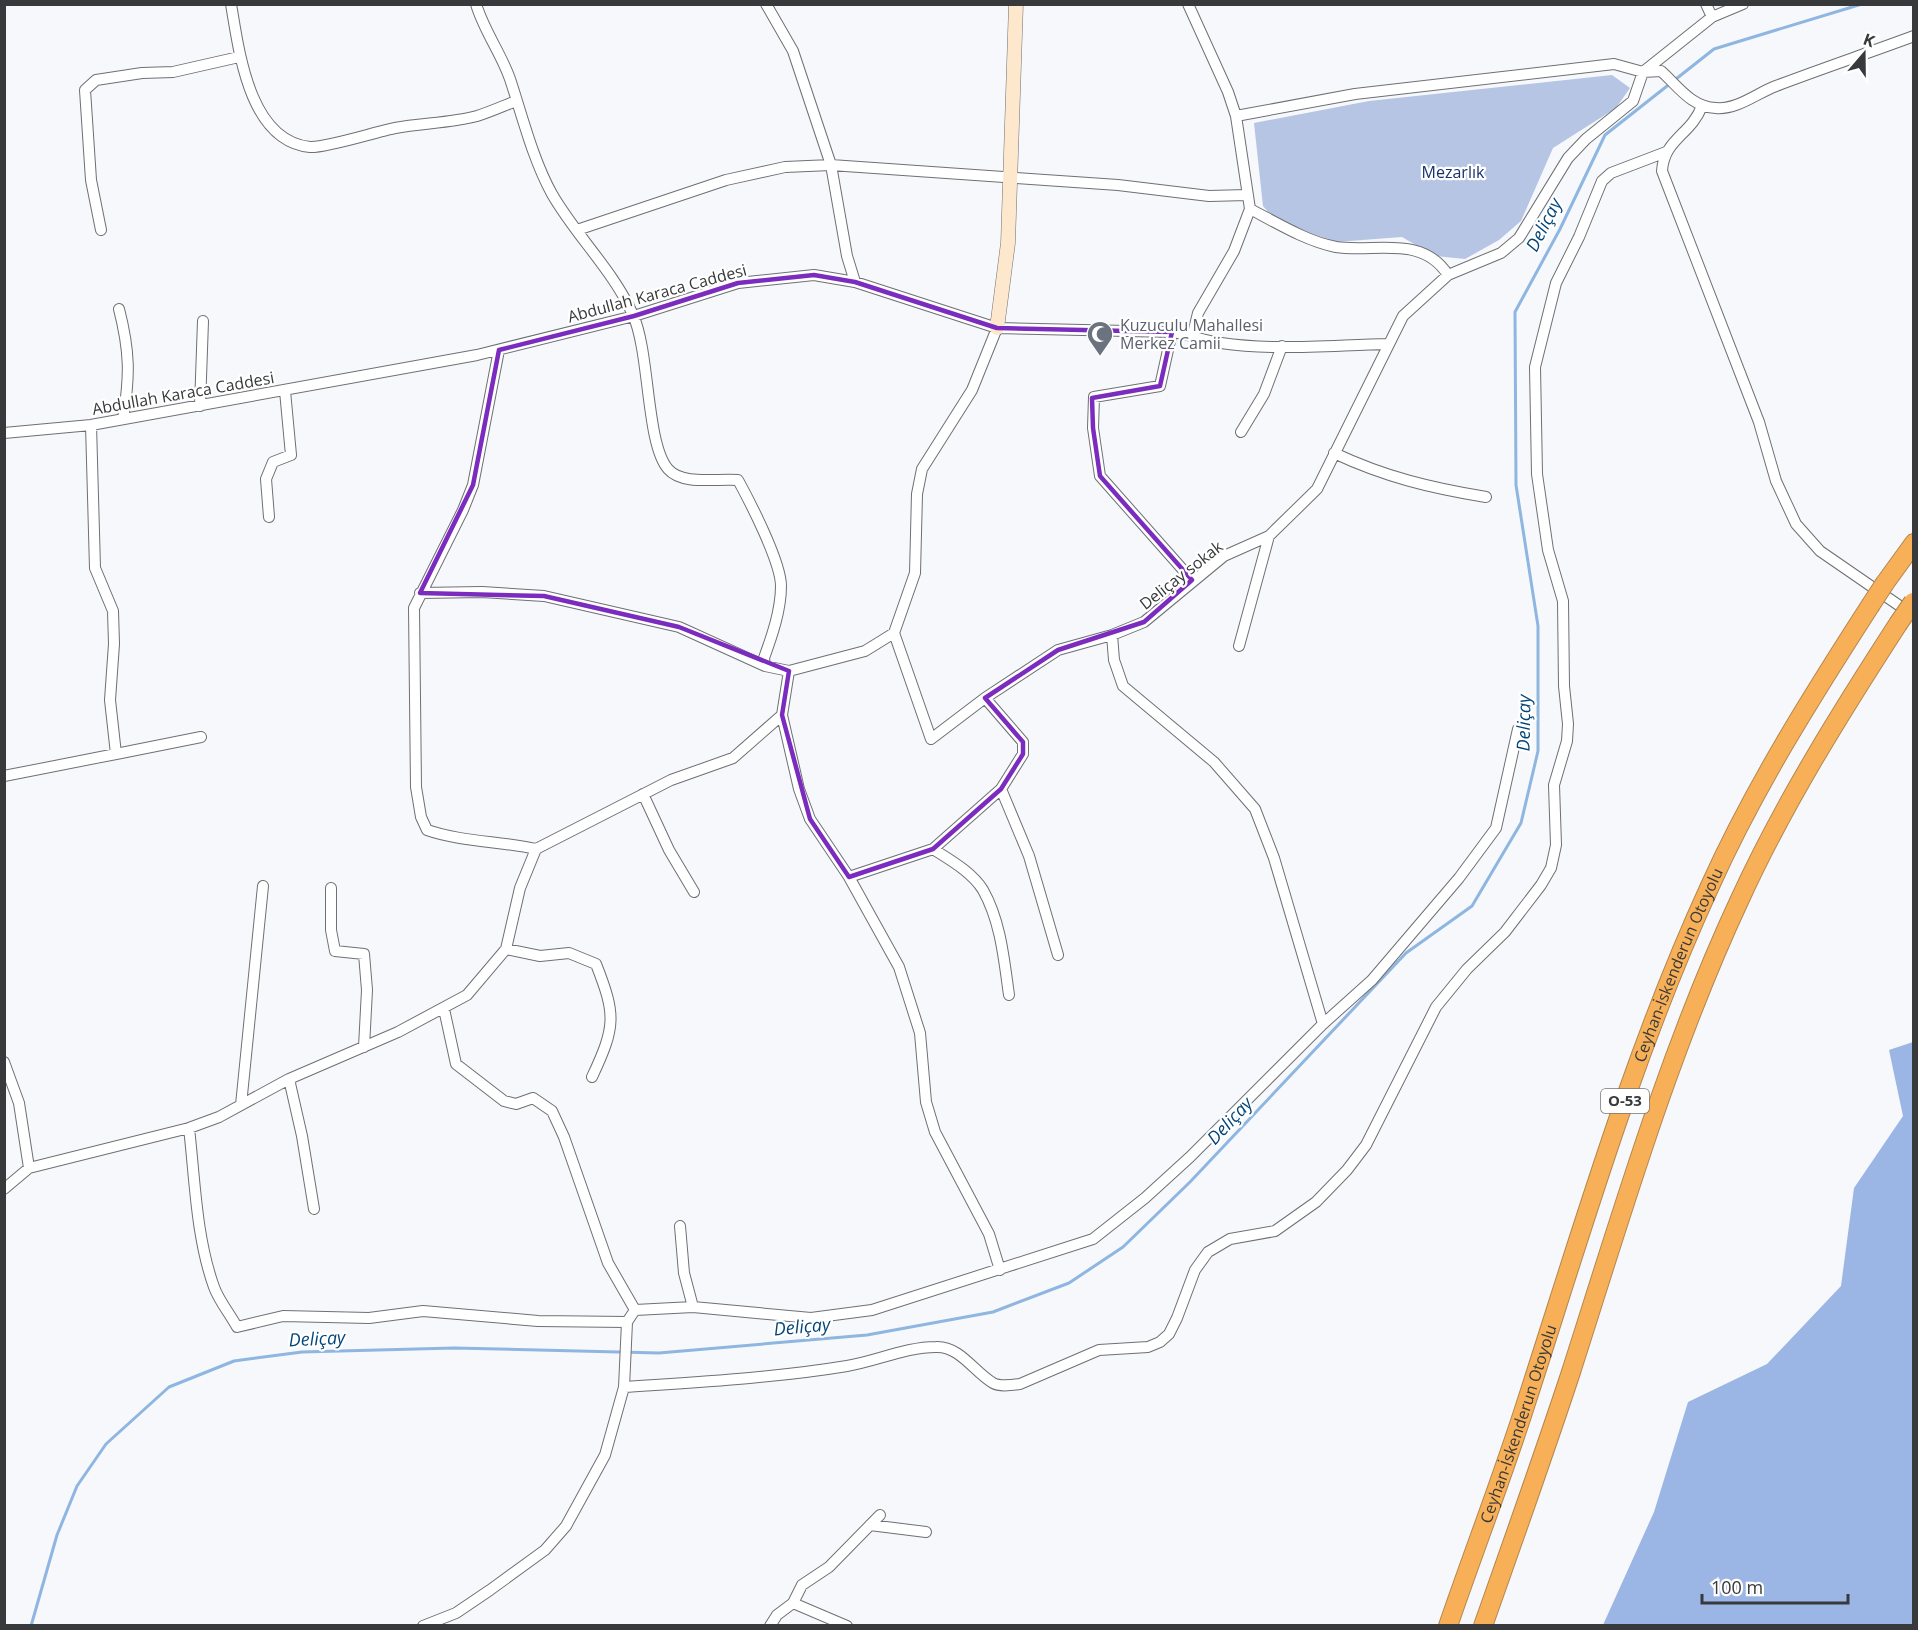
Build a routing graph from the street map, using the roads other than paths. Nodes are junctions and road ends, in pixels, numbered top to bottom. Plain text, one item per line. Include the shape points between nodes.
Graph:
1 (231, 4) edge
2 (476, 4) edge
3 (766, 4) edge
4 (1016, 4) edge
5 (1188, 4) edge
6 (1706, 4) edge
7 (1743, 4) edge
8 (1712, 17) junction
9 (1914, 36) edge
10 (239, 57) junction
11 (1642, 72) junction
12 (516, 101) junction
13 (1702, 106) junction
14 (1236, 116) junction
15 (1666, 152) junction
16 (831, 165) junction
17 (1010, 178) junction
18 (1247, 195) junction
19 (1250, 209) junction
20 (101, 230) dead end
21 (577, 230) junction
22 (1448, 275) junction
23 (855, 282) junction
24 (119, 309) dead end
25 (634, 316) junction
26 (203, 321) dead end
27 (997, 328) junction
28 (1172, 332) junction
29 (1193, 334) junction
30 (1388, 344) junction
31 (1282, 346) junction
32 (499, 350) junction
33 (285, 391) junction
34 (200, 406) junction
35 (123, 419) junction
36 (91, 425) junction
37 (1241, 432) dead end
38 (4, 434) edge
39 (1334, 453) junction
40 (1486, 497) dead end
41 (269, 517) dead end
42 (1269, 536) junction
43 (1914, 543) edge
44 (1192, 580) junction
45 (420, 593) junction
46 (1909, 611) edge
47 (894, 633) junction
48 (1112, 635) junction
49 (1239, 646) dead end
50 (765, 666) junction
51 (789, 671) junction
52 (985, 698) junction
53 (782, 715) junction
54 (1518, 729) dead end
55 (201, 737) dead end
56 (116, 754) junction
57 (4, 776) edge
58 (1001, 789) junction
59 (643, 794) junction
60 (536, 849) junction
61 (933, 849) junction
62 (849, 877) junction
63 (263, 886) dead end
64 (331, 888) dead end
65 (694, 892) dead end
66 (506, 949) junction
67 (1058, 955) dead end
68 (1009, 995) dead end
69 (444, 1009) junction
70 (1323, 1024) junction
71 (364, 1047) junction
72 (4, 1062) edge
73 (592, 1077) dead end
74 (289, 1079) junction
75 (241, 1105) junction
76 (189, 1128) junction
77 (29, 1168) junction
78 (4, 1189) edge
79 (314, 1209) dead end
80 (680, 1226) dead end
81 (1000, 1270) junction
82 (693, 1307) junction
83 (635, 1310) junction
84 (627, 1327) junction
85 (624, 1387) junction
86 (880, 1515) dead end
87 (870, 1525) junction
88 (926, 1532) dead end
89 (793, 1604) junction
90 (423, 1626) edge
91 (770, 1626) edge
92 (847, 1626) edge
93 (1448, 1626) edge
94 (1483, 1626) edge

1 - 10 street
2 - 12 street via 484,29 510,77
3 - 16 street via 793,51
4 - 17 street
5 - 14 street
6 - 8 street
7 - 8 street
8 - 11 street
9 - 13 street via 1734,105 1718,109
10 - 12 street via 259,111 277,132 312,147 475,116
10 - 20 street via 173,72 96,80 85,90 92,180
11 - 13 street via 1661,71
11 - 14 street via 1614,64 1355,94
11 - 22 street, Deliçay sokak via 1634,101 1568,158 1519,237 1501,253
12 - 21 street via 551,192
13 - 15 street via 1697,120
14 - 18 street
15 - 46 street via 1662,171 1669,193 1759,422 1776,481 1796,524 1820,550
15 - 85 street via 1611,173 1602,181 1556,283 1534,368 1537,474 1548,550 1563,601 1568,724 1554,785 1555,856 1541,885 1505,932 1436,1007 1366,1145 1347,1170 1316,1202 1275,1231 1230,1239 1208,1252 1195,1270 1169,1334 1148,1347 1099,1350 1010,1385 992,1383 967,1360 939,1346 848,1366
16 - 17 street
16 - 21 street via 785,167 726,180
16 - 23 street
17 - 18 street via 1209,196
17 - 27 street via 1008,243
18 - 19 street
19 - 22 street via 1295,233 1336,246 1408,249 1437,261
19 - 29 street via 1234,251 1198,313
21 - 25 street
22 - 30 street, Deliçay sokak via 1403,316
23 - 25 street, Abdullah Karaca Caddesi via 814,275 738,283
23 - 27 street, Abdullah Karaca Caddesi
24 - 35 street via 129,347
25 - 32 street, Abdullah Karaca Caddesi
25 - 50 street via 658,449 668,469 682,479 738,480 773,556 782,585
26 - 34 street
27 - 28 street, Abdullah Karaca Caddesi
27 - 47 street via 972,390 922,469 917,494 915,573
28 - 29 street, Abdullah Karaca Caddesi
28 - 44 street via 1160,386 1094,397 1093,428 1100,476
29 - 31 street, Abdullah Karaca Caddesi via 1220,343
30 - 31 street, Abdullah Karaca Caddesi
30 - 39 street, Deliçay sokak
31 - 37 street via 1264,393
32 - 33 street, Abdullah Karaca Caddesi
32 - 45 street via 473,485
33 - 34 street, Abdullah Karaca Caddesi
33 - 41 street via 291,455 273,462 266,479
34 - 35 street, Abdullah Karaca Caddesi
35 - 36 street, Abdullah Karaca Caddesi
36 - 38 street, Abdullah Karaca Caddesi
36 - 56 street via 95,568 113,611 110,700
39 - 40 street via 1367,469 1421,486
39 - 42 street, Deliçay sokak via 1317,489
42 - 44 street, Deliçay sokak via 1224,556
42 - 49 street
43 - 93 highway, Ceyhan-İskenderun Otoyolu / O-53, bridge via 1810,699 1711,884 1625,1098 1526,1404
44 - 48 street, Deliçay sokak via 1144,622
45 - 50 street via 544,596 679,627
45 - 60 street via 414,608 416,787 421,817 427,830 444,836
46 - 94 highway, Ceyhan-İskenderun Otoyolu / O-53 via 1839,716 1784,815 1740,898 1705,980 1656,1109
47 - 51 street via 865,651
47 - 52 street, Deliçay sokak via 931,739
48 - 52 street, Deliçay sokak via 1058,650
48 - 70 street via 1114,660 1123,686 1214,762 1255,808 1275,858
50 - 51 street
51 - 53 street
52 - 58 street via 1023,742 1023,754
53 - 59 street via 733,758
53 - 62 street via 810,819
54 - 70 street via 1496,828 1460,878 1371,980
55 - 56 street
56 - 57 street
58 - 61 street
58 - 67 street via 1029,856
59 - 60 street
59 - 65 street
60 - 66 street via 520,888
61 - 62 street
61 - 68 street via 966,872 983,890 1001,940
62 - 81 street via 899,967 920,1033 926,1102 935,1132 989,1234
63 - 75 street
64 - 71 street via 335,951 364,954
66 - 69 street via 467,995
66 - 73 street via 540,956 569,953 596,964 613,1013
69 - 71 street
69 - 83 street via 456,1064 504,1101 516,1104 533,1098 552,1111 608,1263
70 - 81 street via 1190,1157 1114,1224 1093,1239
71 - 74 street
72 - 77 street via 19,1103
74 - 75 street
74 - 79 street
75 - 76 street
76 - 77 street
76 - 84 street via 199,1223 208,1265 215,1290 237,1327 283,1316 369,1318 423,1311
77 - 78 street
80 - 82 street via 684,1273
81 - 82 street via 872,1310 811,1318
82 - 83 street
83 - 84 street
84 - 85 street
85 - 90 street via 605,1455 587,1492 559,1534 545,1550 456,1613
86 - 87 street
87 - 88 street
87 - 89 street via 829,1567 802,1585
89 - 91 street via 777,1615
89 - 92 street

